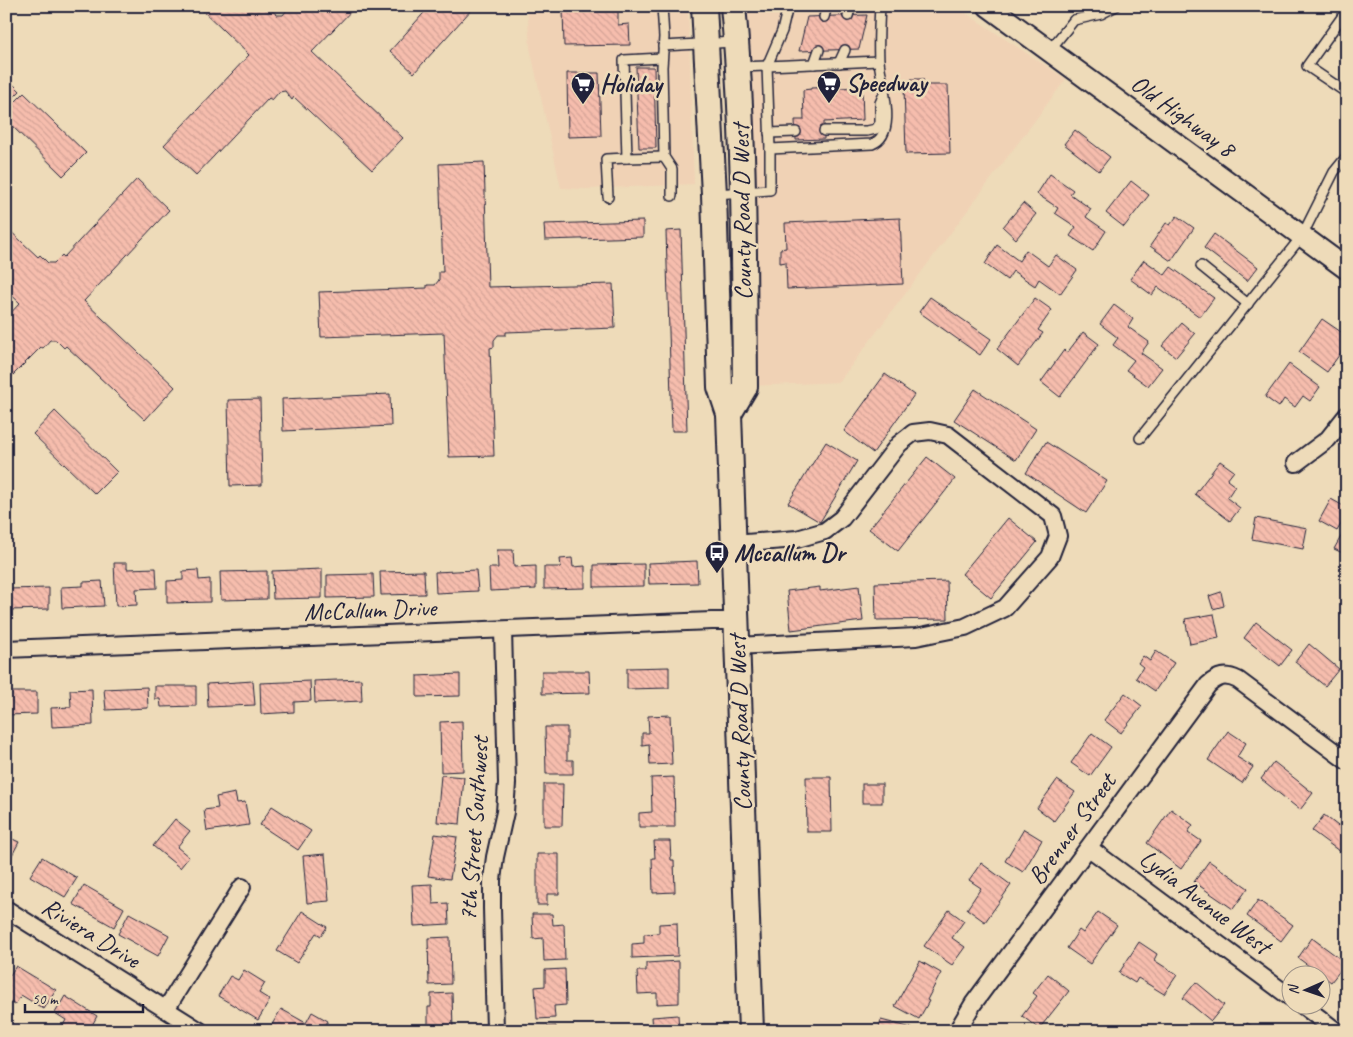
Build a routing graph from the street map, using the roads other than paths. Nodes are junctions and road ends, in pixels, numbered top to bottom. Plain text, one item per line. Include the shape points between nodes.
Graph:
1 (662, 6) edge
2 (704, 6) edge
3 (733, 6) edge
4 (788, 6) edge
5 (827, 6) edge
6 (851, 6) edge
7 (880, 6) edge
8 (988, 6) edge
9 (1116, 6) edge
10 (1347, 10) edge
11 (848, 16) dead end
12 (824, 17) dead end
13 (737, 42) junction
14 (706, 44) junction
15 (663, 46) junction
16 (819, 50) dead end
17 (845, 50) dead end
18 (1049, 51) junction
19 (662, 58) junction
20 (879, 61) junction
21 (839, 63) junction
22 (814, 64) junction
23 (767, 66) junction
24 (738, 67) junction
25 (884, 93) junction
26 (1347, 93) edge
27 (824, 131) dead end
28 (796, 132) dead end
29 (770, 134) junction
30 (770, 149) junction
31 (1347, 156) edge
32 (664, 157) junction
33 (627, 158) junction
34 (743, 191) junction
35 (714, 194) junction
36 (672, 196) dead end
37 (608, 197) dead end
38 (1302, 236) junction
39 (1201, 266) dead end
40 (1347, 269) edge
41 (1248, 304) junction
42 (729, 414) junction
43 (1347, 414) edge
44 (1140, 438) dead end
45 (1296, 463) dead end
46 (734, 544) junction
47 (736, 621) junction
48 (503, 630) junction
49 (737, 646) junction
50 (6, 649) edge
51 (1347, 761) edge
52 (1089, 848) junction
53 (242, 887) dead end
54 (6, 909) edge
55 (1280, 990) edge
56 (166, 1009) junction
57 (1314, 1014) edge
58 (200, 1031) edge
59 (495, 1031) edge
60 (751, 1031) edge
61 (958, 1031) edge
62 (1336, 1031) edge

1 - 15 lane
2 - 14 main road, County Road D West
3 - 13 main road, County Road D West
4 - 23 lane via 782,31
5 - 12 lane
6 - 11 lane
7 - 20 lane
8 - 18 street, Old Highway 8
9 - 18 lane via 1101,14 1074,20
10 - 26 lane via 1308,66
13 - 14 lane
13 - 24 main road, County Road D West
14 - 15 lane
14 - 35 main road, County Road D West
15 - 19 lane
16 - 22 lane
17 - 21 lane
18 - 38 street, Old Highway 8
19 - 32 lane
19 - 33 lane via 624,60
20 - 21 lane
20 - 25 lane
21 - 22 lane
22 - 23 lane
23 - 24 lane
23 - 29 lane
24 - 34 main road, County Road D West
25 - 27 lane via 880,103 880,123 876,129
25 - 30 lane via 886,127 877,142
28 - 29 lane
29 - 30 lane
30 - 34 lane via 770,190
31 - 38 lane via 1334,172
32 - 33 lane
32 - 36 lane via 672,169
33 - 37 lane via 606,159
34 - 35 lane
34 - 42 main road, County Road D West via 745,387
35 - 42 main road, County Road D West via 720,387
38 - 40 street, Old Highway 8
38 - 41 lane
39 - 41 lane
41 - 44 lane
42 - 46 main road, County Road D West
43 - 45 street via 1328,439
46 - 47 main road, County Road D West
46 - 49 street via 797,539 825,531 842,518 899,444 913,433 930,431 948,435 1037,502 1053,516 1058,536 1050,557 1005,608 965,627 916,637
47 - 48 street, McCallum Drive
47 - 49 main road, County Road D West
48 - 50 street, McCallum Drive
48 - 59 street, 7th Street Southwest via 507,783 492,880
49 - 60 main road, County Road D West
51 - 52 street, Brenner Street via 1238,680 1224,676 1215,679
52 - 55 street, Lydia Avenue West
52 - 61 street, Brenner Street via 973,1004
53 - 56 street
54 - 56 street, Riviera Drive
56 - 58 street, Riviera Drive
57 - 62 street

